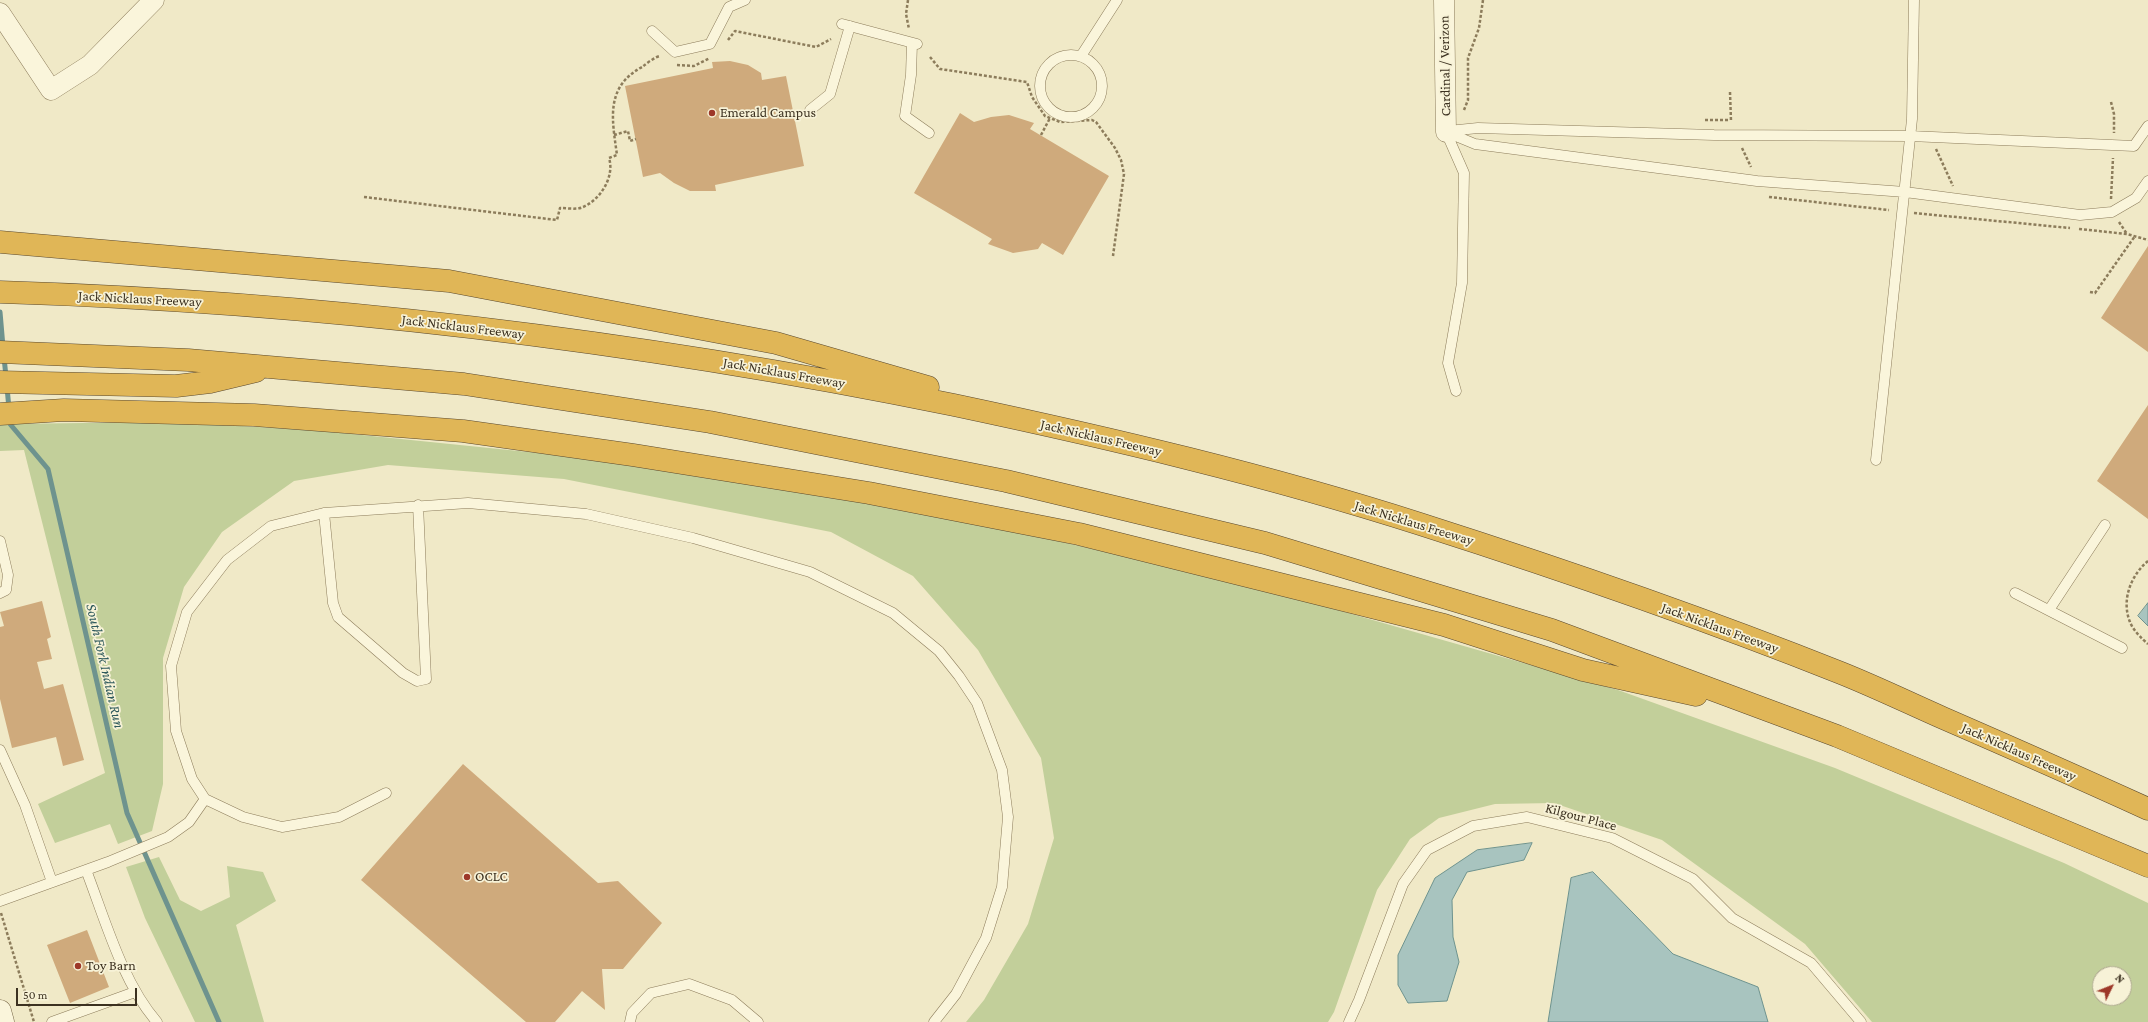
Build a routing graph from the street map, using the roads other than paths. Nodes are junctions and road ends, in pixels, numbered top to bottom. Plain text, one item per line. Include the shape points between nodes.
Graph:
1 (154, 0) edge
2 (744, 0) edge
3 (1117, 0) edge
4 (1444, 0) edge
5 (1914, 0) edge
6 (0, 13) edge
7 (652, 31) dead end
8 (1081, 56) junction
9 (810, 110) dead end
10 (2148, 126) edge
11 (1446, 132) junction
12 (930, 133) dead end
13 (1910, 136) junction
14 (2148, 181) edge
15 (1905, 192) junction
16 (2145, 193) edge
17 (0, 242) edge
18 (0, 292) edge
19 (0, 352) edge
20 (275, 366) junction
21 (0, 382) edge
22 (1456, 390) dead end
23 (0, 414) edge
24 (1093, 434) junction
25 (1876, 460) dead end
26 (418, 505) junction
27 (324, 513) junction
28 (2105, 525) dead end
29 (0, 541) edge
30 (2015, 592) dead end
31 (0, 593) edge
32 (2049, 610) junction
33 (2122, 648) dead end
34 (1762, 708) junction
35 (0, 750) edge
36 (386, 793) dead end
37 (205, 799) junction
38 (2148, 809) edge
39 (2148, 866) edge
40 (86, 870) junction
41 (52, 882) junction
42 (0, 901) edge
43 (135, 992) junction
44 (0, 1011) edge
45 (3, 1022) edge
46 (52, 1022) edge
47 (157, 1022) edge
48 (630, 1022) edge
49 (758, 1022) edge
50 (934, 1022) edge
51 (1349, 1022) edge
52 (1861, 1022) edge

1 - 6 street via 90,65 51,90
2 - 7 lane via 729,7 710,44 675,52
3 - 8 lane
4 - 11 street, Cardinal / Verizon
5 - 13 lane
8 - 8 lane via 1069,55 1058,58 1047,65 1040,79 1042,97 1050,108 1062,115 1081,115 1089,111 1101,92 1099,73
9 - 12 lane via 830,94 846,25 915,43 905,116
10 - 13 lane via 2134,146
11 - 13 lane via 1478,128 1714,135
11 - 15 lane via 1475,144 1757,181
11 - 22 lane via 1464,173 1462,283 1448,363
13 - 15 lane
14 - 16 lane
15 - 16 lane via 2080,215 2112,212
15 - 25 lane
17 - 24 highway via 449,281 776,343
18 - 24 highway, Jack Nicklaus Freeway via 193,302 388,319 610,344 842,382
19 - 20 highway
20 - 21 highway via 210,382 176,386
20 - 34 highway via 464,384 710,422 1006,481 1273,546 1552,630
23 - 34 highway via 64,410 254,415 463,431 869,493 1079,534 1444,625 1583,670
24 - 38 highway, Jack Nicklaus Freeway via 1417,523 1702,620 1846,675
26 - 27 lane
26 - 27 lane via 426,679 417,681 338,617 333,603
26 - 50 lane via 468,503 586,514 693,538 810,572 892,613 939,651 960,676 977,703 1002,770 1008,817 1002,887 986,938 956,994
27 - 37 lane via 271,526 227,560 187,612 171,666 176,731 192,779
28 - 32 lane
29 - 31 lane via 8,575 6,590
30 - 32 lane
32 - 33 lane
34 - 39 highway via 1852,742
35 - 41 lane via 25,804
36 - 37 lane via 339,817 282,826 243,818
37 - 40 lane via 188,822 168,837
40 - 41 lane
40 - 43 lane
41 - 42 lane
43 - 46 lane
43 - 47 lane
44 - 45 main road
48 - 49 lane via 632,1013 651,993 689,984 732,1000
51 - 52 lane, Kilgour Place via 1403,884 1427,850 1473,826 1527,817 1612,838 1693,878 1732,918 1811,963

